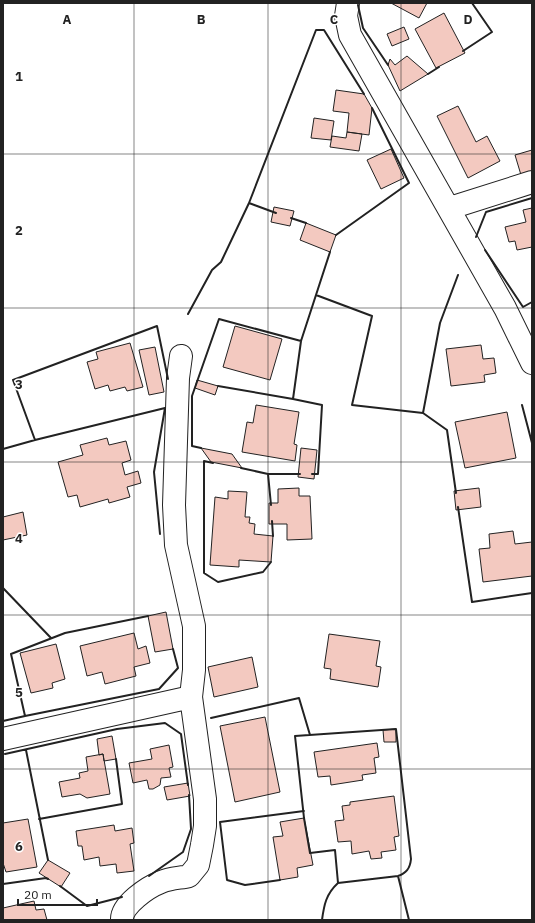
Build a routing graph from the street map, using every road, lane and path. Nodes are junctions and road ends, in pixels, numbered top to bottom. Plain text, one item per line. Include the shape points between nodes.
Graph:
1 (348, 3) edge
2 (532, 182) edge
3 (450, 208) junction
4 (181, 356) dead end
5 (532, 363) edge
6 (191, 697) junction
7 (3, 739) edge
8 (122, 920) edge

1 - 3 street via 346,16 350,35
2 - 3 street
3 - 5 street
4 - 6 street via 174,505 176,545 194,626
6 - 7 street
6 - 8 street via 205,799 205,826 198,865 190,876 162,882 129,903

